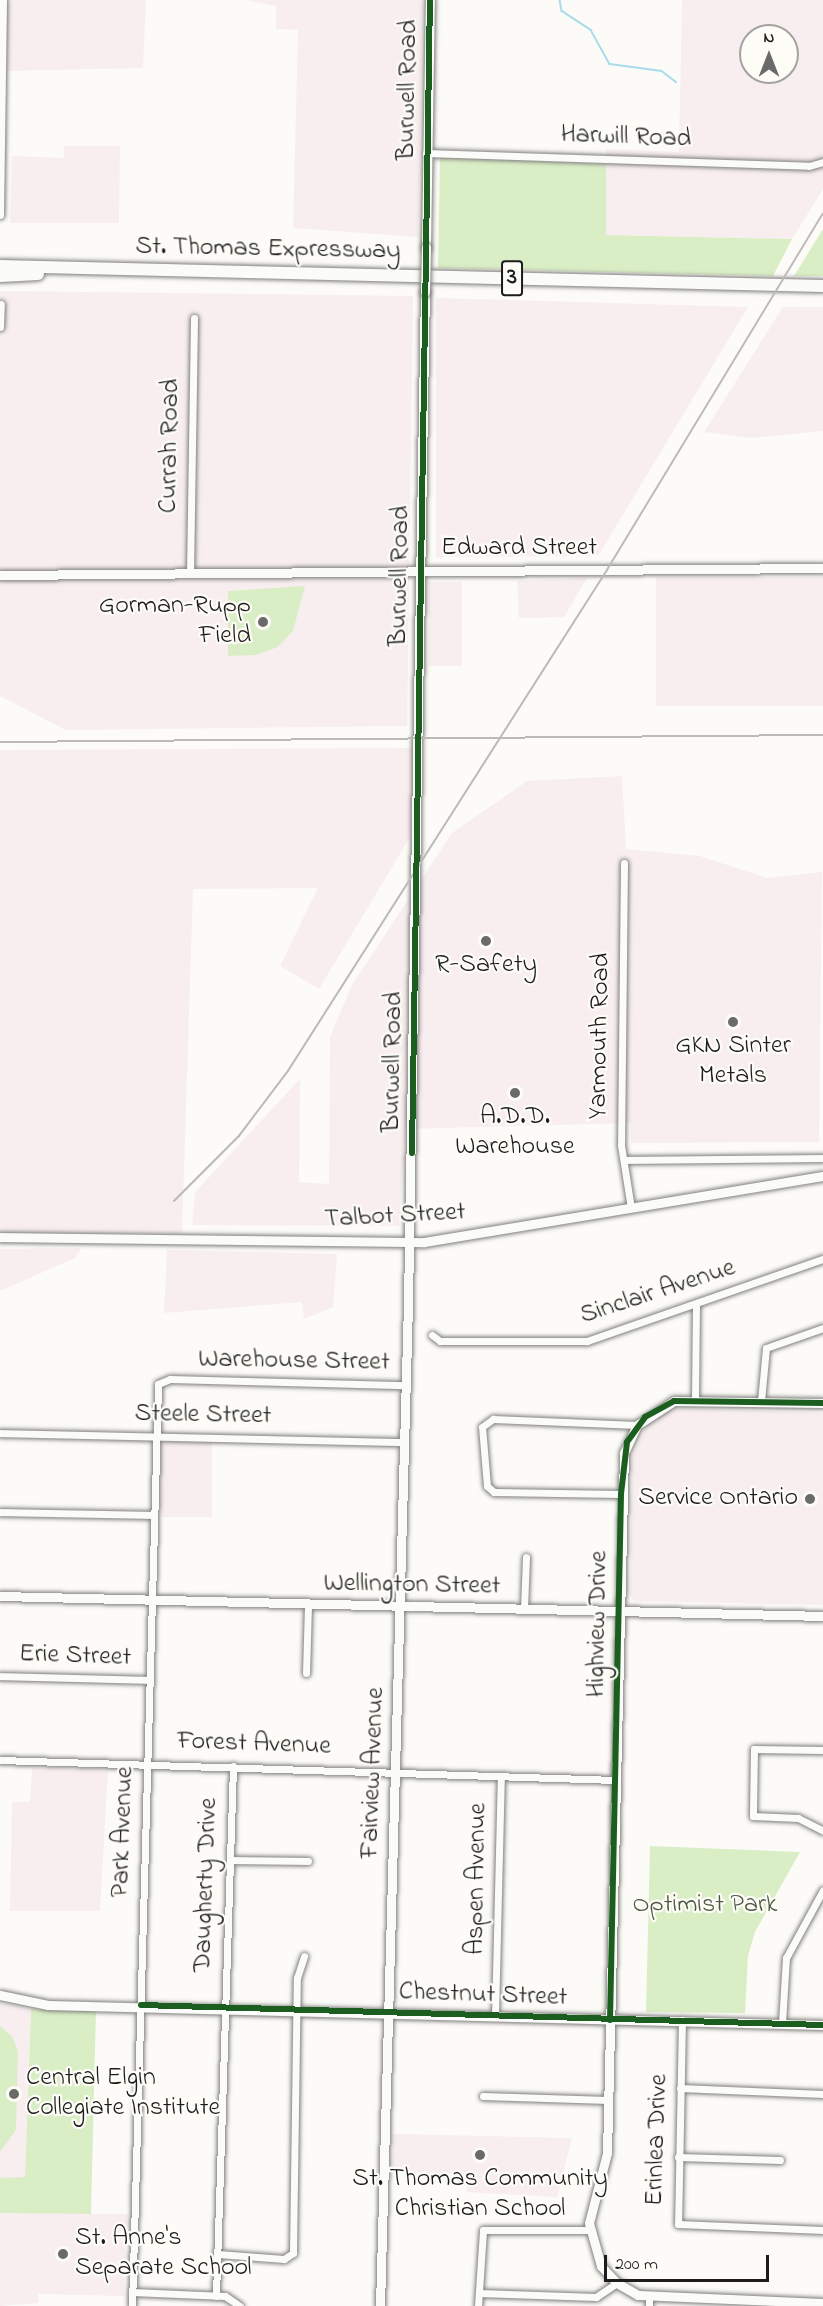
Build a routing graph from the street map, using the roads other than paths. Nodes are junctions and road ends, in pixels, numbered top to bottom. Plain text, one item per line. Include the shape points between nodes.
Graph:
1 (3, 0) edge
2 (430, 0) edge
3 (426, 153) junction
4 (823, 162) edge
5 (0, 215) edge
6 (0, 260) edge
7 (0, 266) edge
8 (46, 267) junction
9 (202, 270) junction
10 (0, 276) edge
11 (823, 286) edge
12 (1, 304) edge
13 (194, 318) dead end
14 (0, 327) edge
15 (823, 568) edge
16 (421, 571) junction
17 (190, 574) junction
18 (0, 575) edge
19 (624, 863) dead end
20 (823, 1158) edge
21 (624, 1160) junction
22 (823, 1176) edge
23 (631, 1208) junction
24 (0, 1238) edge
25 (410, 1242) junction
26 (823, 1259) edge
27 (696, 1305) junction
28 (823, 1328) edge
29 (432, 1335) dead end
30 (182, 1380) joint
31 (406, 1385) junction
32 (695, 1400) junction
33 (761, 1401) junction
34 (823, 1403) edge
35 (637, 1425) junction
36 (0, 1433) edge
37 (155, 1436) junction
38 (404, 1442) junction
39 (621, 1494) junction
40 (0, 1512) edge
41 (153, 1515) junction
42 (526, 1557) dead end
43 (0, 1596) edge
44 (151, 1601) junction
45 (308, 1605) junction
46 (401, 1605) junction
47 (524, 1609) junction
48 (618, 1611) junction
49 (823, 1616) edge
50 (306, 1673) dead end
51 (0, 1676) edge
52 (149, 1680) junction
53 (823, 1750) edge
54 (0, 1760) edge
55 (147, 1763) junction
56 (233, 1766) junction
57 (394, 1770) junction
58 (501, 1778) junction
59 (615, 1780) junction
60 (823, 1831) edge
61 (230, 1860) junction
62 (308, 1861) dead end
63 (823, 1890) edge
64 (304, 1956) dead end
65 (0, 1995) edge
66 (141, 2005) junction
67 (223, 2006) junction
68 (296, 2008) junction
69 (387, 2013) junction
70 (495, 2016) junction
71 (610, 2020) junction
72 (682, 2020) junction
73 (782, 2023) junction
74 (823, 2025) edge
75 (680, 2088) junction
76 (823, 2094) edge
77 (483, 2096) dead end
78 (608, 2100) junction
79 (678, 2157) junction
80 (780, 2160) dead end
81 (589, 2230) junction
82 (823, 2230) edge
83 (218, 2254) junction
84 (616, 2283) junction
85 (132, 2292) junction
86 (479, 2293) junction
87 (216, 2296) junction
88 (649, 2301) edge
89 (823, 2303) edge
90 (780, 2304) edge
91 (132, 2306) edge
92 (240, 2306) edge
93 (380, 2306) edge
94 (478, 2306) edge

1 - 5 street
2 - 3 street, Burwell Road
3 - 4 street, Harwill Road via 809,166
3 - 16 street, Burwell Road, bridge
6 - 8 highway
7 - 8 highway, St. Thomas Expressway / 3
8 - 9 highway, St. Thomas Expressway / 3
9 - 10 highway
9 - 11 highway, St. Thomas Expressway / 3
12 - 14 street
13 - 17 street, Currah Road
15 - 16 street, Edward Street
16 - 17 street, Edward Street
16 - 25 street, Burwell Road
17 - 18 street, Edward Street
19 - 21 street, Yarmouth Road via 621,1123
20 - 21 street
21 - 23 street, Yarmouth Road
22 - 23 street, Talbot Street
23 - 25 street, Talbot Street
24 - 25 street, Talbot Street
25 - 31 street, Fairview Avenue
26 - 27 street, Sinclair Avenue
27 - 29 street, Sinclair Avenue via 587,1341 440,1341
27 - 32 street
28 - 33 street via 766,1348
30 - 31 street, Warehouse Street
30 - 37 street, Park Avenue via 160,1381
31 - 38 street, Fairview Avenue
32 - 33 street, Highview Drive
32 - 35 street, Highview Drive via 664,1405
33 - 34 street, Highview Drive
35 - 39 street, Highview Drive via 624,1453
35 - 39 street via 493,1419 482,1427 487,1486 494,1492
36 - 37 street, Steele Street
37 - 38 street, Steele Street
37 - 41 street, Park Avenue
38 - 46 street, Fairview Avenue
39 - 48 street, Highview Drive
40 - 41 street
41 - 44 street, Park Avenue
42 - 47 street
43 - 44 street, Wellington Street
44 - 45 street, Wellington Street
44 - 52 street, Park Avenue
45 - 46 street, Wellington Street
45 - 50 street
46 - 47 street, Wellington Street
46 - 57 street, Fairview Avenue
47 - 48 street, Wellington Street
48 - 49 street, Wellington Street
48 - 59 street, Highview Drive
51 - 52 street, Erie Street
52 - 55 street, Park Avenue
53 - 60 street via 754,1749 753,1816 798,1818
54 - 55 street, Forest Avenue
55 - 56 street, Forest Avenue
55 - 66 street, Park Avenue
56 - 57 street, Forest Avenue
56 - 61 street, Daugherty Drive
57 - 58 street, Forest Avenue
57 - 69 street, Fairview Avenue
58 - 59 street, Forest Avenue
58 - 70 street, Aspen Avenue
59 - 71 street, Highview Drive
61 - 62 street
61 - 67 street, Daugherty Drive
63 - 73 street via 786,1958
64 - 68 street via 297,1972
65 - 66 street, Chestnut Street via 48,2005
66 - 67 street, Chestnut Street
66 - 85 street, Park Avenue
67 - 68 street, Chestnut Street
67 - 83 street, Daugherty Drive
68 - 69 street, Chestnut Street
68 - 83 street via 293,2253 284,2259
69 - 70 street, Chestnut Street
69 - 93 street, Fairview Avenue
70 - 71 street, Chestnut Street
71 - 72 street, Chestnut Street
71 - 78 street, Highview Drive
72 - 73 street, Chestnut Street
72 - 75 street, Erinlea Drive
73 - 74 street, Chestnut Street
75 - 76 street
75 - 79 street, Erinlea Drive
77 - 78 street
78 - 81 street, Highview Drive via 606,2158
79 - 80 street
79 - 82 street, Erinlea Drive via 676,2215 682,2226
81 - 84 street via 596,2255
81 - 86 street via 483,2230
83 - 87 street, Daugherty Drive
84 - 86 street via 596,2297
84 - 88 street
85 - 87 street
85 - 91 street, Park Avenue
86 - 94 street
87 - 92 street via 234,2299
88 - 90 street
89 - 90 street

